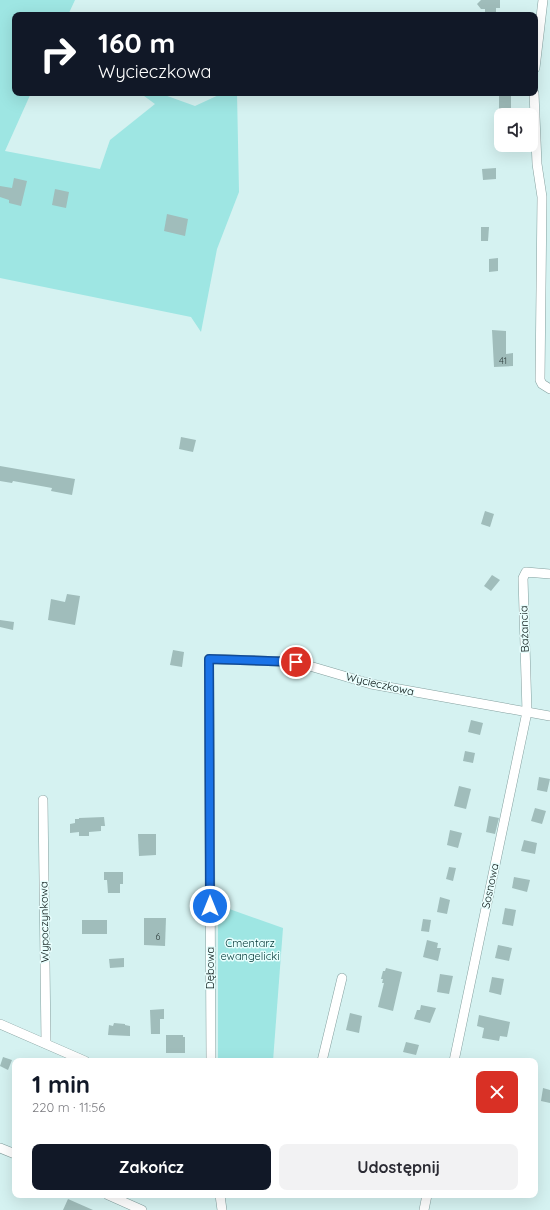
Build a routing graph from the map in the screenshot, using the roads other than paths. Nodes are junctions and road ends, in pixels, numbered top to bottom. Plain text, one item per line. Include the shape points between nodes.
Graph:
1 (543, 0) edge
2 (538, 42) edge
3 (534, 96) edge
4 (550, 389) edge
5 (550, 574) edge
6 (209, 659) joint
7 (527, 712) junction
8 (550, 716) edge
9 (43, 800) dead end
10 (342, 978) dead end
11 (0, 1024) edge
12 (46, 1044) junction
13 (78, 1058) edge
14 (211, 1058) edge
15 (323, 1058) edge
16 (455, 1058) edge
17 (0, 1148) edge
18 (12, 1153) edge
19 (115, 1198) edge
20 (220, 1198) edge
21 (426, 1198) edge
22 (142, 1210) edge
23 (222, 1210) edge
24 (424, 1210) edge

1 - 2 street
3 - 4 street via 537,164 542,197 540,380
5 - 7 street, Bażancia via 526,572 523,578
6 - 7 street, Wycieczkowa via 296,662 371,684
6 - 14 street, Dębowa
7 - 8 street, Wycieczkowa
7 - 16 street, Sosnowa
9 - 12 street, Wypoczynkowa
10 - 15 street
11 - 12 street
12 - 13 street
17 - 18 street
19 - 22 street
20 - 23 street
21 - 24 street

